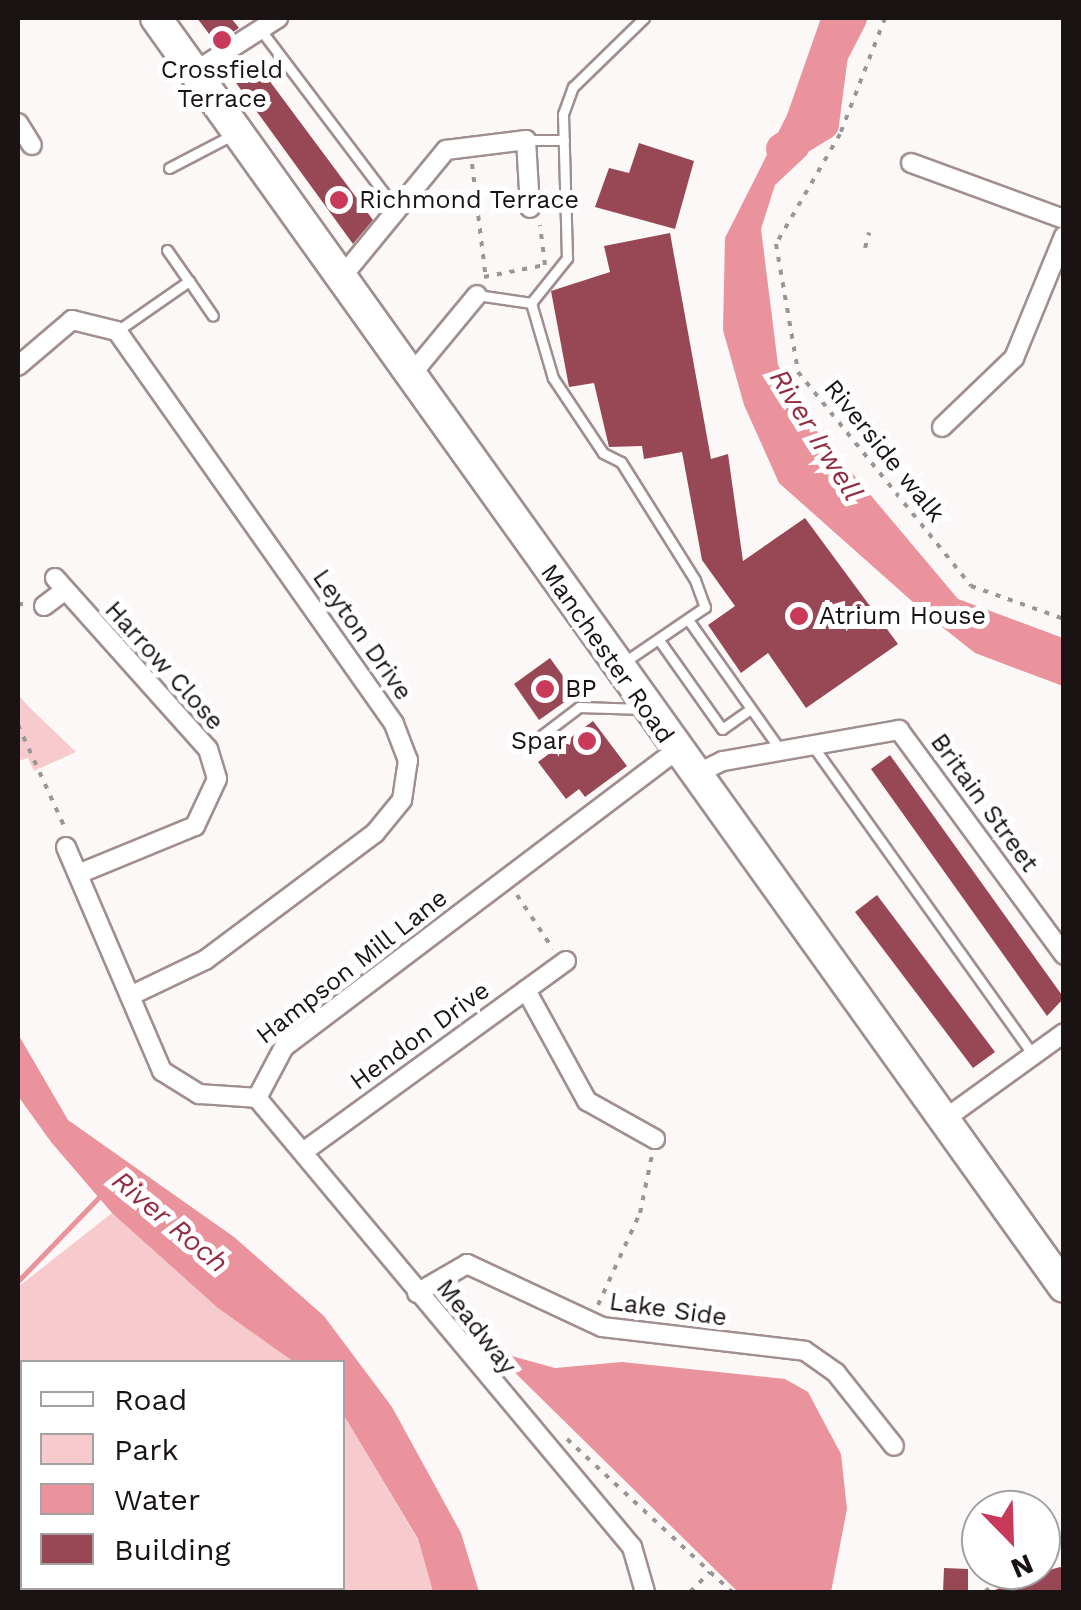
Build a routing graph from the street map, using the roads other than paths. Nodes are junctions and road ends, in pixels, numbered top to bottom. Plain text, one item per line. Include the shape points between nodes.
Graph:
1 (156, 18) edge
2 (644, 18) edge
3 (270, 21) edge
4 (194, 72) junction
5 (18, 123) edge
6 (236, 133) junction
7 (526, 140) junction
8 (564, 140) junction
9 (32, 145) dead end
10 (911, 162) dead end
11 (169, 168) dead end
12 (530, 208) road end
13 (397, 210) junction
14 (1064, 219) edge
15 (1064, 236) edge
16 (168, 250) dead end
17 (340, 279) junction
18 (188, 281) junction
19 (477, 294) joint
20 (531, 304) junction
21 (213, 316) dead end
22 (116, 331) junction
23 (18, 366) edge
24 (410, 376) junction
25 (942, 427) dead end
26 (44, 606) dead end
27 (688, 620) junction
28 (659, 640) junction
29 (617, 668) junction
30 (752, 709) junction
31 (647, 710) junction
32 (530, 745) dead end
33 (816, 749) junction
34 (676, 750) junction
35 (783, 754) junction
36 (694, 776) junction
37 (66, 847) road end
38 (78, 874) junction
39 (1064, 954) edge
40 (564, 962) road end
41 (526, 990) junction
42 (130, 996) junction
43 (1064, 1033) edge
44 (1033, 1055) junction
45 (257, 1098) junction
46 (942, 1121) junction
47 (655, 1139) road end
48 (303, 1152) junction
49 (1064, 1287) edge
50 (417, 1292) junction
51 (894, 1446) dead end
52 (645, 1592) edge

1 - 4 highway, Manchester Road
2 - 8 lane via 573,86
3 - 4 street
3 - 13 lane
4 - 6 highway, Manchester Road
5 - 9 street
6 - 11 lane
6 - 17 highway, Manchester Road
7 - 8 lane
7 - 12 street
7 - 13 street via 446,150
8 - 20 lane via 566,258
10 - 14 street
13 - 17 street
15 - 25 street via 1014,358
16 - 18 lane
17 - 24 highway, Manchester Road
18 - 21 lane
18 - 22 lane
19 - 20 lane
19 - 24 street
20 - 27 lane via 554,378 603,453 621,462 696,580 706,607
22 - 23 street via 72,320
22 - 42 street, Leyton Drive via 394,724 408,773 396,812 376,833 206,960
24 - 29 highway, Manchester Road
26 - 38 street, Harrow Close via 59,584 208,749 217,779 195,826
27 - 28 lane
27 - 30 lane
28 - 29 lane
28 - 30 lane via 722,729
29 - 31 highway, Manchester Road
30 - 35 lane
31 - 32 lane via 579,708
31 - 34 highway, Manchester Road
33 - 35 street
33 - 39 street, Britain Street via 899,730
33 - 44 lane
34 - 36 highway, Manchester Road
34 - 45 street, Hampson Mill Lane via 284,1047
35 - 36 street
36 - 46 highway, Manchester Road
37 - 38 street
38 - 42 street
40 - 41 street, Hendon Drive
41 - 47 street via 587,1100
41 - 48 street, Hendon Drive
42 - 45 street via 170,1078 199,1094
43 - 44 street
44 - 46 street
45 - 48 street, Meadway
46 - 49 highway, Manchester Road
48 - 50 street, Meadway
50 - 51 street, Lake Side via 467,1264 590,1324 804,1352 836,1373
50 - 52 street, Meadway via 632,1548

